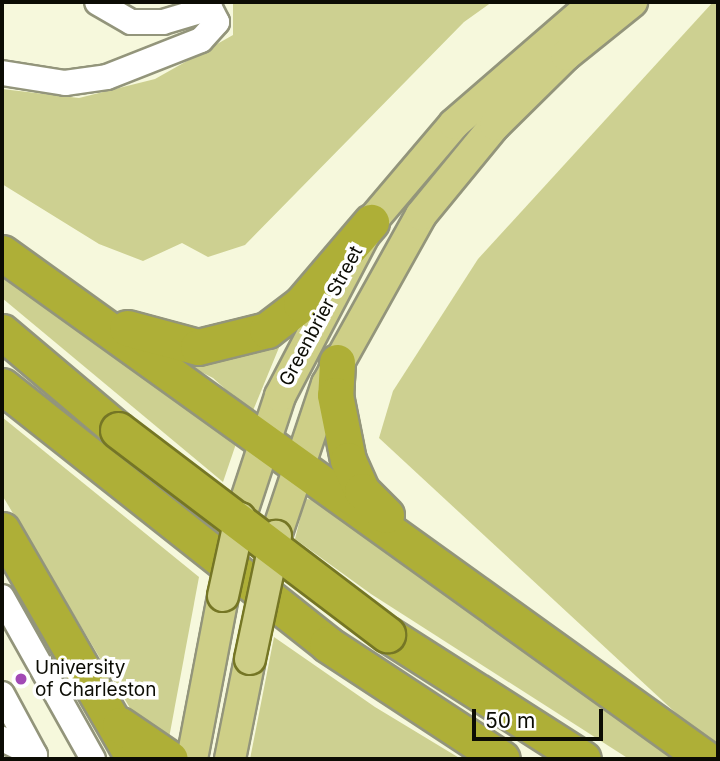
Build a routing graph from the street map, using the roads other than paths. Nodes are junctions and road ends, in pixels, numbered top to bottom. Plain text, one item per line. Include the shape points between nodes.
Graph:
1 (97, 2) edge
2 (595, 2) edge
3 (632, 2) edge
4 (2, 73) edge
5 (371, 222) junction
6 (2, 253) edge
7 (51, 288) junction
8 (2, 332) edge
9 (337, 362) junction
10 (2, 386) edge
11 (264, 440) junction
12 (296, 464) junction
13 (2, 530) edge
14 (414, 551) junction
15 (2, 597) edge
16 (2, 694) edge
17 (115, 720) junction
18 (2, 739) edge
19 (93, 759) edge
20 (134, 759) edge
21 (170, 759) edge
22 (192, 759) edge
23 (230, 759) edge
24 (502, 759) edge
25 (583, 759) edge
26 (706, 759) edge

1 - 4 street via 131,22 163,22 210,8 217,22 201,40 97,80 65,83
2 - 5 main road, Greenbrier Street via 454,124
3 - 9 main road, Greenbrier Street via 566,55 474,147 392,261
5 - 7 highway via 283,320 224,345 140,335
5 - 11 main road, Greenbrier Street via 302,345
6 - 7 highway
7 - 11 highway
8 - 25 highway, bridge via 201,498 410,651
9 - 12 main road, Greenbrier Street
9 - 14 highway via 335,396 348,460 362,491
10 - 24 highway via 316,636
11 - 12 highway
11 - 22 main road, Greenbrier Street, bridge via 240,519
12 - 14 highway
12 - 23 main road, Greenbrier Street, bridge via 276,536
13 - 17 highway
14 - 26 highway
15 - 19 street
16 - 18 street via 35,755
17 - 20 highway
17 - 21 highway via 145,748

